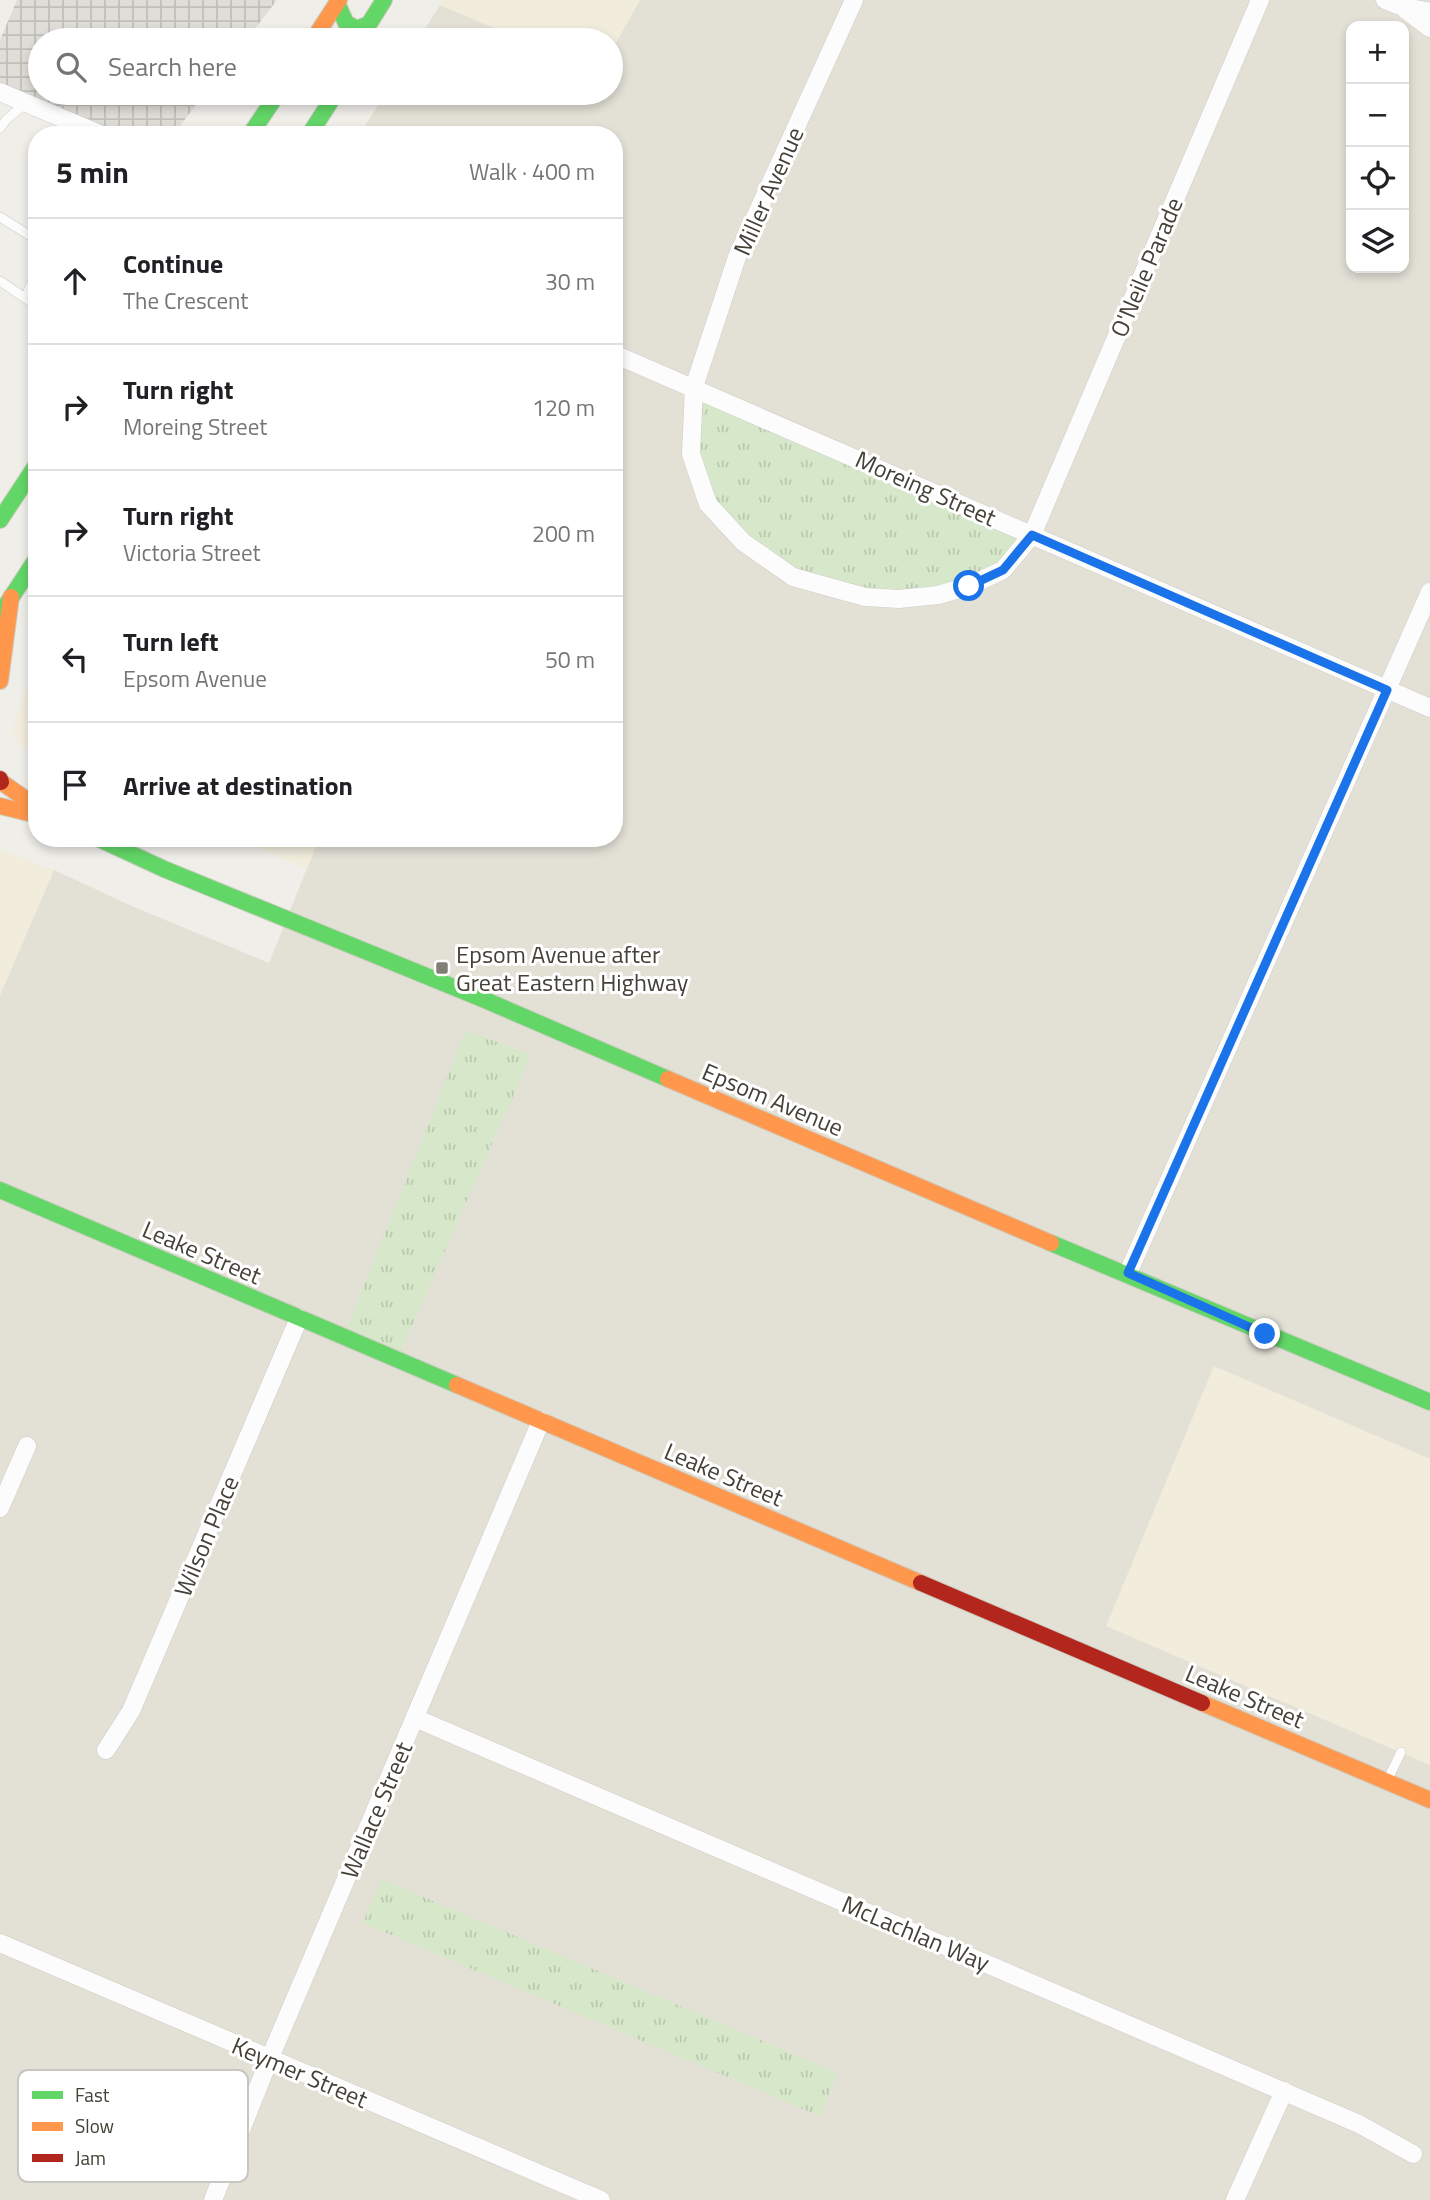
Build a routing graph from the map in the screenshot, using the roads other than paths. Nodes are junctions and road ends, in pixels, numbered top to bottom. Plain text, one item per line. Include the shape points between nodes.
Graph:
1 (384, 0) edge
2 (397, 0) edge
3 (854, 0) edge
4 (1260, 0) edge
5 (338, 1) edge
6 (1392, 3) edge
7 (1430, 12) edge
8 (321, 28) edge
9 (354, 28) edge
10 (359, 28) edge
11 (378, 28) edge
12 (1430, 28) edge
13 (0, 92) edge
14 (26, 103) joint
15 (31, 105) edge
16 (270, 105) edge
17 (328, 105) edge
18 (81, 126) edge
19 (256, 126) edge
20 (315, 126) edge
21 (0, 128) edge
22 (3, 219) edge
23 (0, 232) edge
24 (28, 234) edge
25 (0, 281) edge
26 (28, 292) edge
27 (25, 298) junction
28 (28, 300) edge
29 (623, 358) edge
30 (694, 387) junction
31 (28, 478) edge
32 (0, 520) edge
33 (1032, 535) junction
34 (28, 572) edge
35 (1430, 592) edge
36 (11, 597) junction
37 (0, 614) edge
38 (0, 681) edge
39 (1387, 690) junction
40 (1430, 708) edge
41 (0, 780) edge
42 (28, 800) edge
43 (0, 806) edge
44 (28, 813) edge
45 (117, 847) edge
46 (0, 1190) edge
47 (1128, 1273) junction
48 (299, 1318) junction
49 (1430, 1402) edge
50 (541, 1421) junction
51 (27, 1447) dead end
52 (0, 1507) edge
53 (415, 1718) junction
54 (106, 1750) dead end
55 (1401, 1752) dead end
56 (1387, 1782) junction
57 (1430, 1800) edge
58 (0, 1943) edge
59 (269, 2060) junction
60 (1284, 2091) junction
61 (248, 2112) edge
62 (1413, 2154) dead end
63 (220, 2182) edge
64 (592, 2198) edge
65 (213, 2200) edge
66 (1236, 2200) edge

1 - 10 main road via 369,24
2 - 11 main road
3 - 30 street, Miller Avenue via 737,257
4 - 33 street, O'Neile Parade
5 - 8 main road
5 - 9 main road via 346,23
6 - 7 street
6 - 12 street
13 - 14 street
14 - 21 lane
15 - 18 street
16 - 19 main road
17 - 20 main road
22 - 23 lane
22 - 24 lane
25 - 27 lane
26 - 27 lane
27 - 28 lane
29 - 30 street, Moreing Street
30 - 33 street, Moreing Street
30 - 33 street, Miller Avenue via 691,454 708,504 743,542 793,577 865,597 938,595 1003,570
31 - 32 main road
33 - 39 street, Moreing Street
34 - 36 main road
35 - 39 street
36 - 37 main road
36 - 38 main road
39 - 40 street, Moreing Street
39 - 47 street
41 - 42 main road
43 - 44 main road
45 - 47 main road, Epsom Avenue
46 - 48 main road, Leake Street
47 - 49 main road, Epsom Avenue
48 - 50 main road, Leake Street
48 - 54 street, Wilson Place via 131,1711
50 - 53 street, Wallace Street
50 - 56 main road, Leake Street
51 - 52 street
53 - 59 street, Wallace Street
53 - 60 street, McLachlan Way
55 - 56 lane
56 - 57 main road, Leake Street
58 - 59 street, Keymer Street
59 - 61 street, Wallace Street
59 - 64 street, Keymer Street
60 - 62 street, McLachlan Way
60 - 66 street
63 - 65 street, Wallace Street

